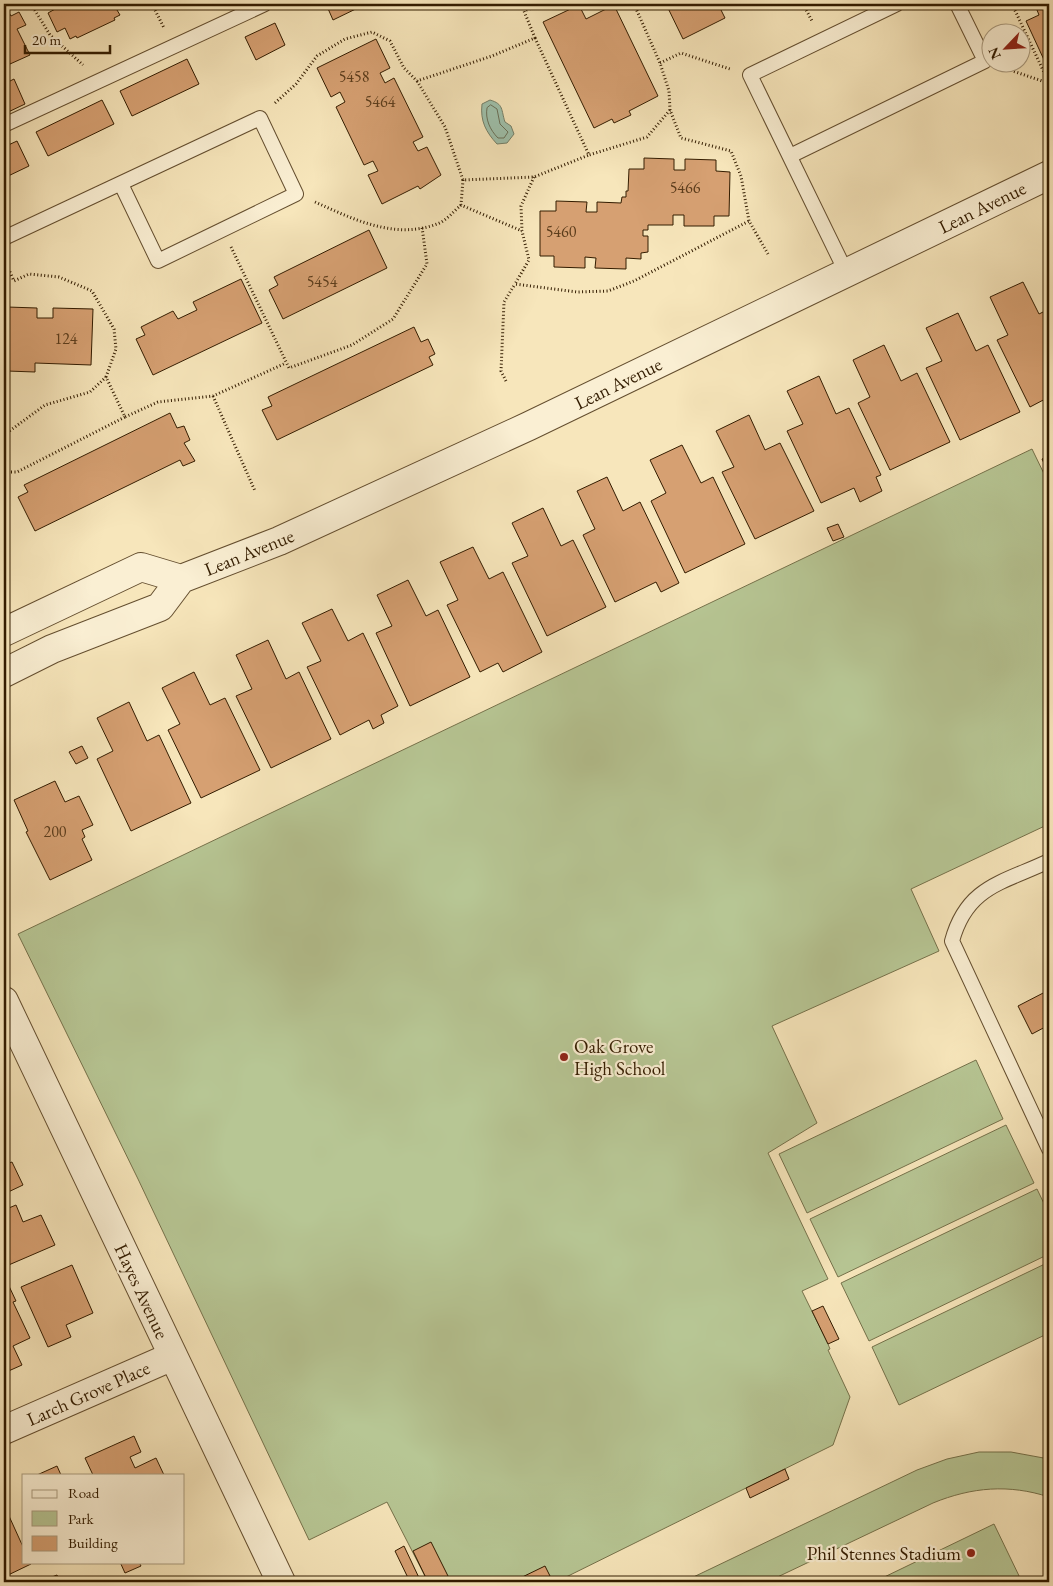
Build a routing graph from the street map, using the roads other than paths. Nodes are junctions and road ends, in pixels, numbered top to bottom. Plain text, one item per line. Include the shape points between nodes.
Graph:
1 (265, 4) edge
2 (897, 4) edge
3 (957, 4) edge
4 (4, 126) edge
5 (790, 156) junction
6 (1049, 174) edge
7 (121, 184) junction
8 (4, 238) edge
9 (846, 272) junction
10 (181, 579) junction
11 (4, 632) edge
12 (4, 673) edge
13 (1049, 861) edge
14 (4, 1001) edge
15 (1049, 1149) edge
16 (173, 1356) junction
17 (4, 1430) edge
18 (281, 1582) edge

1 - 4 lane
2 - 5 lane via 750,75
3 - 5 lane via 985,61
5 - 9 lane
6 - 9 street, Lean Avenue
7 - 7 lane via 158,261 296,194 260,118
7 - 8 lane
9 - 10 street, Lean Avenue via 520,430 278,541
10 - 11 street, Lean Avenue via 141,567
10 - 12 street, Lean Avenue via 160,607 52,649
13 - 15 lane via 994,885 974,898 957,923 952,942
14 - 16 street, Hayes Avenue
16 - 17 street, Larch Grove Place
16 - 18 street, Hayes Avenue

